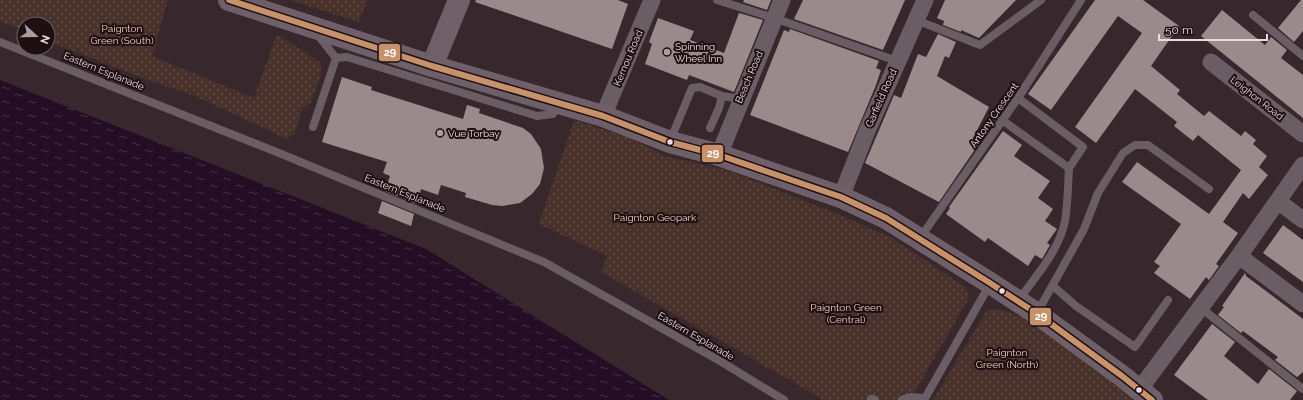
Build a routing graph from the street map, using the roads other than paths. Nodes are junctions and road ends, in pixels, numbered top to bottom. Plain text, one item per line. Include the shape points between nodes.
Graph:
1 (229, 0) edge
2 (459, 0) edge
3 (652, 0) edge
4 (717, 0) edge
5 (782, 0) edge
6 (925, 0) edge
7 (1041, 0) edge
8 (1081, 0) edge
9 (1253, 14) dead end
10 (774, 18) junction
11 (916, 20) junction
12 (312, 26) junction
13 (0, 42) edge
14 (1303, 56) edge
15 (336, 58) junction
16 (897, 61) junction
17 (1211, 62) dead end
18 (432, 66) junction
19 (722, 96) junction
20 (1018, 98) junction
21 (740, 99) junction
22 (556, 104) junction
23 (603, 116) junction
24 (1002, 120) junction
25 (313, 127) dead end
26 (710, 128) dead end
27 (1303, 134) edge
28 (670, 142) junction
29 (718, 155) junction
30 (1303, 165) edge
31 (1069, 168) junction
32 (1209, 189) dead end
33 (841, 197) junction
34 (1279, 202) junction
35 (1303, 220) edge
36 (920, 239) junction
37 (1239, 256) junction
38 (990, 283) junction
39 (1053, 286) junction
40 (1168, 300) dead end
41 (1018, 302) junction
42 (1303, 304) edge
43 (1201, 308) junction
44 (1036, 313) junction
45 (1303, 389) edge
46 (1146, 395) edge
47 (925, 399) edge
48 (784, 400) edge
49 (902, 400) edge

1 - 12 main road
2 - 18 main road
3 - 23 street, Kernou Road
4 - 10 lane
5 - 10 street, Beach Road
6 - 11 street, Garfield Road
7 - 11 lane via 980,45
8 - 20 lane, Antony Crescent
9 - 14 lane
10 - 16 lane
10 - 21 street, Beach Road
11 - 16 street, Garfield Road
12 - 15 lane
12 - 18 main road
13 - 48 lane, Eastern Esplanade via 544,262
15 - 22 lane via 347,57 537,116 553,114
15 - 25 lane
16 - 33 street, Garfield Road
17 - 27 street, Leighon Road
18 - 22 main road
19 - 21 lane
19 - 26 lane
19 - 28 lane via 700,87 692,88
20 - 24 lane, Antony Crescent
20 - 31 lane via 1083,147
21 - 29 street, Beach Road
22 - 23 main road
23 - 28 main road
24 - 31 lane
24 - 36 lane, Antony Crescent
28 - 29 main road
29 - 33 main road
30 - 34 street
31 - 41 lane via 1065,221 1059,237 1050,256
32 - 39 lane via 1148,145 1135,145 1123,153 1098,193 1084,229
33 - 36 main road via 886,218
34 - 35 street
34 - 37 street
36 - 38 main road
37 - 42 street
37 - 43 street
38 - 41 main road
38 - 47 lane
39 - 40 lane via 1076,306 1135,347
39 - 44 lane
41 - 44 main road
43 - 45 lane
43 - 46 street
44 - 46 main road
47 - 49 lane

